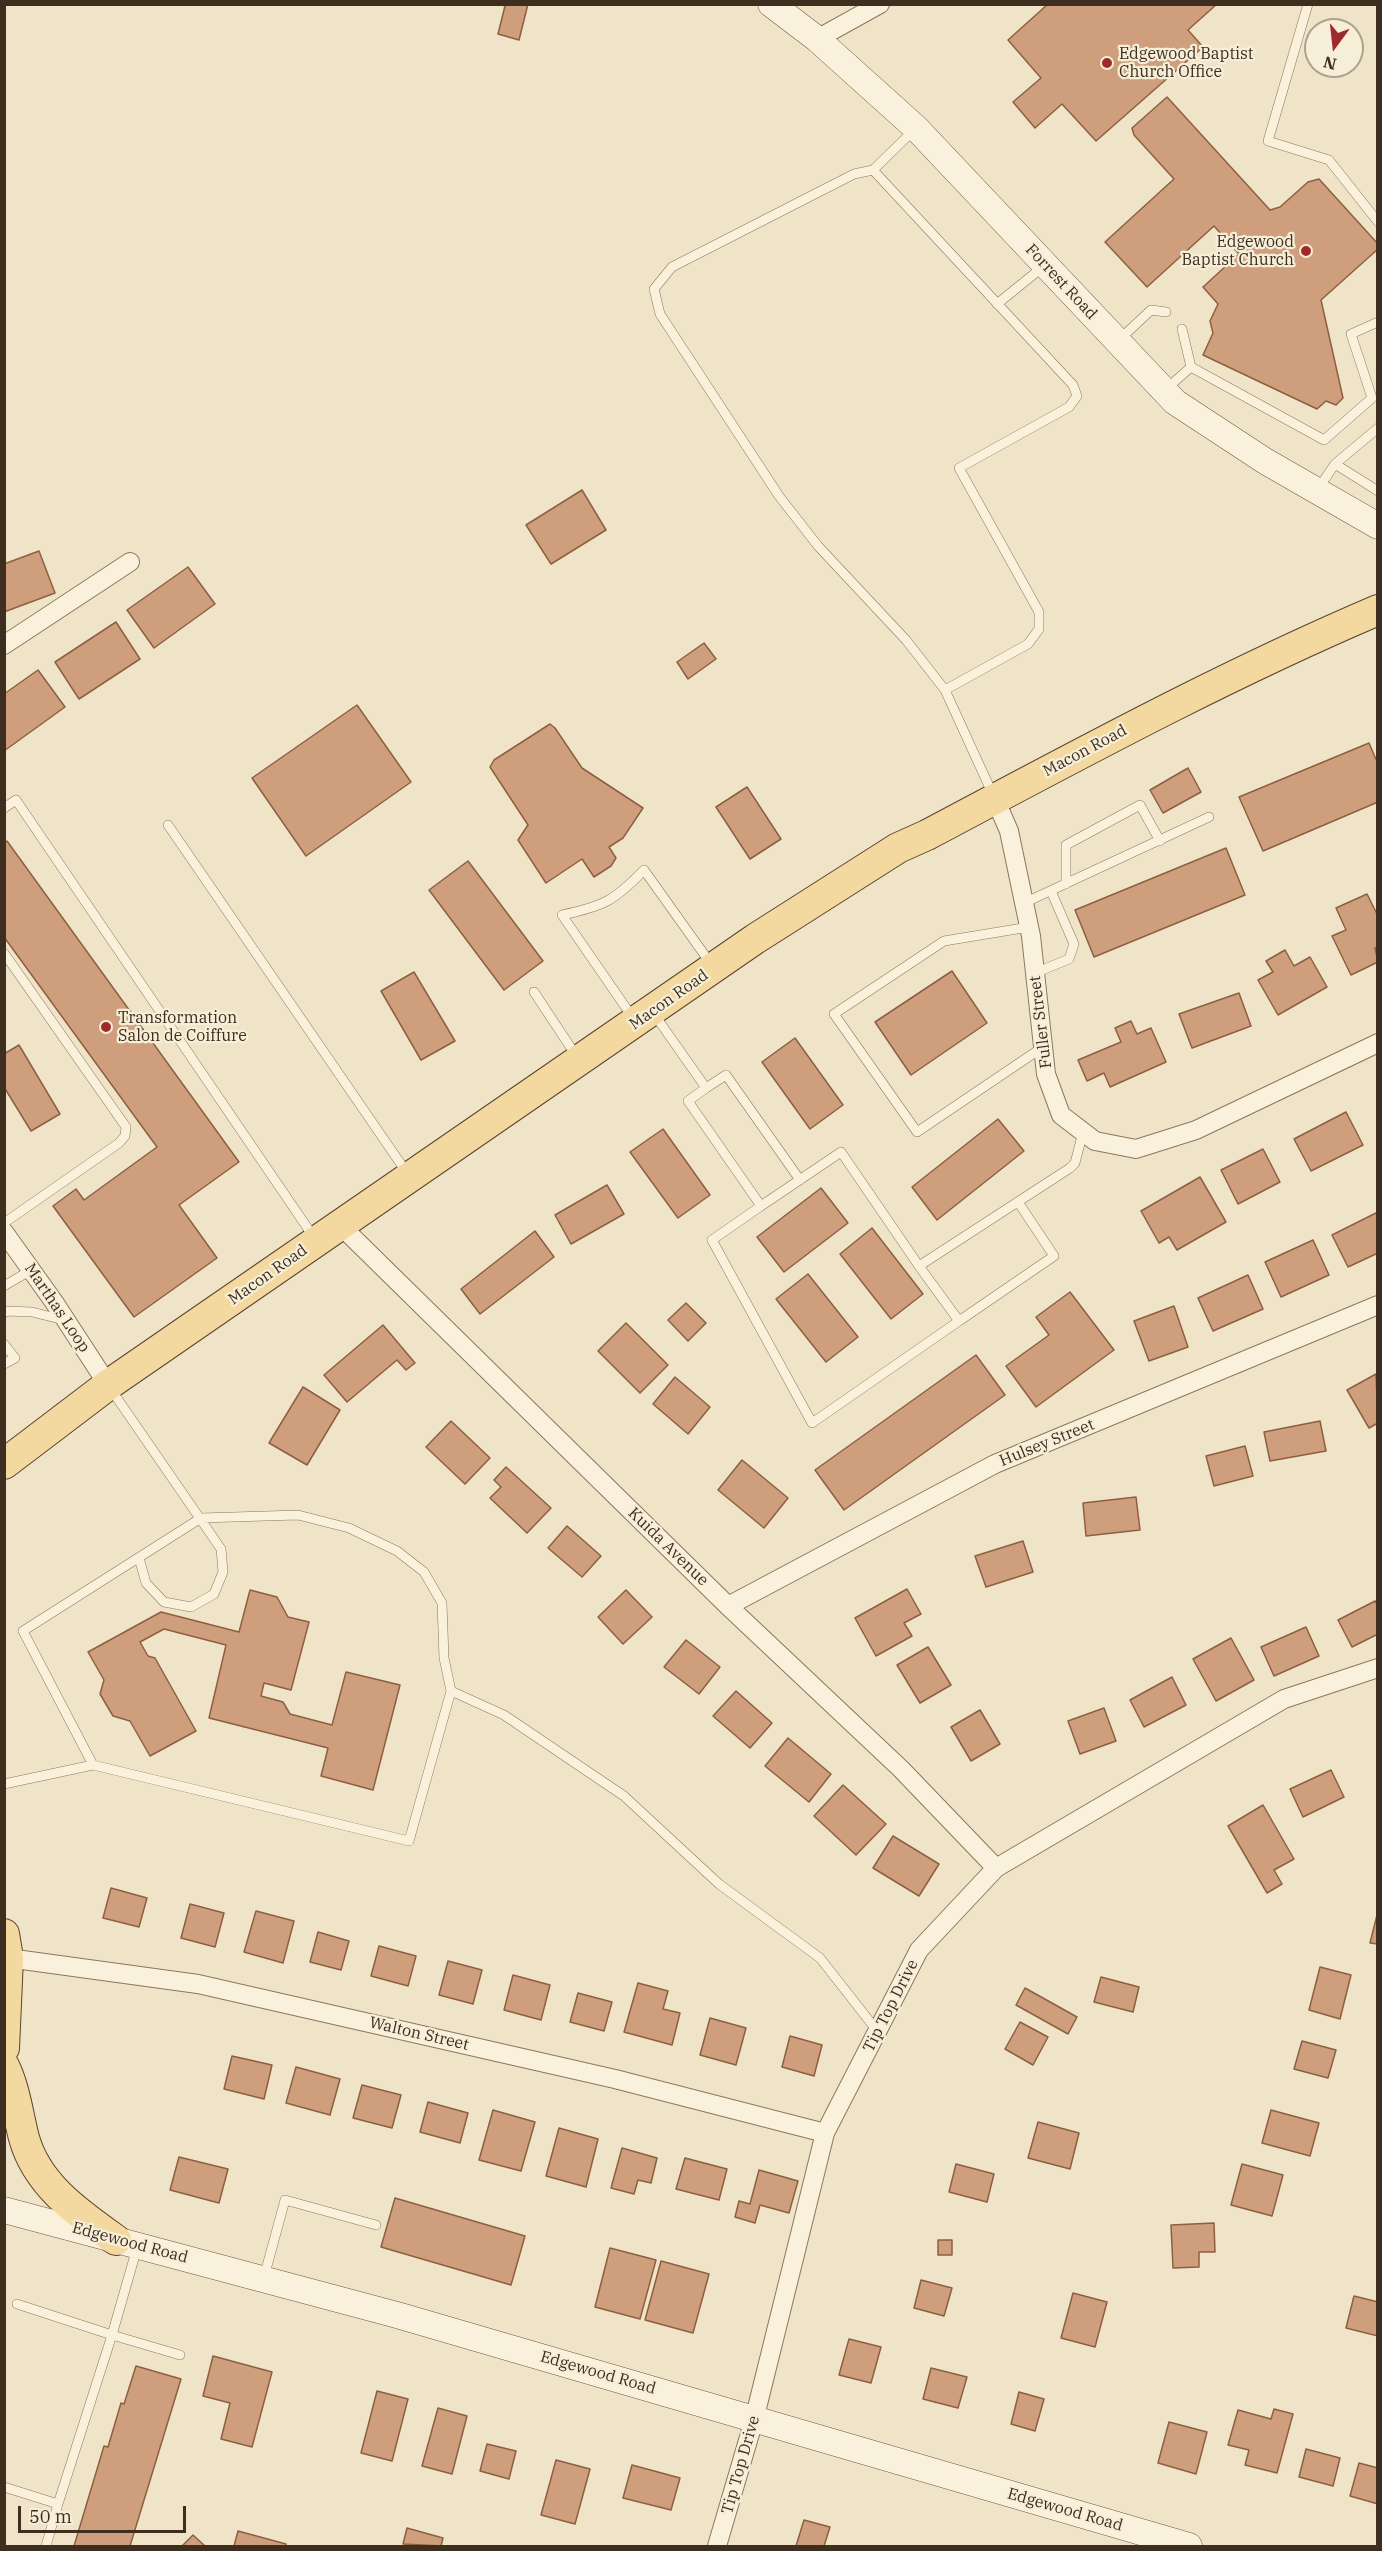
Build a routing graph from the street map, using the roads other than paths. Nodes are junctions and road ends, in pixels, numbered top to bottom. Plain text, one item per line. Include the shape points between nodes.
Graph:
1 (880, 4) edge
2 (1308, 4) edge
3 (785, 8) edge
4 (817, 39) junction
5 (916, 128) junction
6 (873, 170) junction
7 (1377, 222) edge
8 (1046, 265) junction
9 (997, 304) junction
10 (1166, 312) dead end
11 (1377, 322) edge
12 (1182, 329) dead end
13 (1117, 342) junction
14 (1191, 367) junction
15 (1164, 391) junction
16 (1377, 428) edge
17 (1335, 464) junction
18 (1316, 490) junction
19 (1377, 491) edge
20 (1377, 526) edge
21 (130, 562) dead end
22 (1377, 610) edge
23 (4, 645) edge
24 (945, 690) junction
25 (995, 799) junction
26 (4, 808) edge
27 (1209, 818) dead end
28 (168, 825) dead end
29 (1160, 840) junction
30 (1066, 884) junction
31 (1051, 891) junction
32 (1024, 903) junction
33 (1029, 927) junction
34 (4, 952) edge
35 (714, 969) junction
36 (1035, 973) junction
37 (534, 992) dead end
38 (645, 1017) junction
39 (1377, 1043) edge
40 (1043, 1047) junction
41 (580, 1061) junction
42 (706, 1088) junction
43 (1083, 1131) junction
44 (410, 1178) junction
45 (800, 1180) junction
46 (1018, 1202) junction
47 (762, 1206) junction
48 (4, 1223) edge
49 (4, 1232) edge
50 (328, 1233) junction
51 (919, 1266) junction
52 (31, 1270) junction
53 (4, 1286) edge
54 (1377, 1305) edge
55 (4, 1313) edge
56 (66, 1321) junction
57 (959, 1321) junction
58 (4, 1344) edge
59 (4, 1364) edge
60 (108, 1385) junction
61 (4, 1464) edge
62 (201, 1518) junction
63 (139, 1558) junction
64 (728, 1606) junction
65 (1377, 1668) edge
66 (451, 1691) junction
67 (93, 1766) junction
68 (4, 1784) edge
69 (996, 1868) junction
70 (6, 1950) edge
71 (878, 2032) junction
72 (4, 2048) edge
73 (4, 2066) edge
74 (825, 2133) junction
75 (4, 2210) edge
76 (376, 2225) dead end
77 (127, 2243) junction
78 (263, 2279) junction
79 (17, 2304) dead end
80 (112, 2335) junction
81 (180, 2355) dead end
82 (754, 2420) junction
83 (4, 2487) edge
84 (58, 2504) junction
85 (46, 2547) edge
86 (717, 2547) edge
87 (1189, 2547) edge

1 - 4 street
2 - 7 lane via 1268,141 1329,160
3 - 4 street, Forrest Road
4 - 5 street, Forrest Road
5 - 6 lane
5 - 8 street, Forrest Road
6 - 9 lane
6 - 24 lane via 854,174 672,267 654,289 660,314 779,496
8 - 9 lane
8 - 13 street, Forrest Road
9 - 24 lane via 1073,385 1077,396 1069,407 959,468 1039,612 1039,629 1028,644
10 - 13 lane via 1151,310
11 - 14 lane via 1351,334 1372,398 1324,440
12 - 14 lane
13 - 15 street, Forrest Road
14 - 15 lane
15 - 18 street, Forrest Road via 1265,461
16 - 17 lane
17 - 18 lane
17 - 19 lane
18 - 20 street, Forrest Road
21 - 23 street
22 - 25 main road, Macon Road via 1167,707
24 - 25 lane
25 - 32 street, Fuller Street via 1009,831
25 - 35 main road, Macon Road via 898,848
26 - 50 lane via 16,800
27 - 29 lane
28 - 44 lane
29 - 30 lane
29 - 30 lane via 1140,806 1066,845
30 - 31 lane
31 - 32 lane
31 - 36 lane via 1074,944 1069,959
32 - 33 street, Fuller Street
33 - 36 street, Fuller Street
33 - 40 lane via 944,941 834,1014 917,1132
34 - 48 lane via 126,1127 119,1143
35 - 38 main road, Macon Road
35 - 38 lane via 644,870 620,895 594,908 562,915
36 - 40 street, Fuller Street
37 - 41 lane
38 - 41 main road, Macon Road
38 - 42 lane
39 - 43 street, Fuller Street via 1196,1130 1136,1149 1095,1141
40 - 43 street, Fuller Street via 1046,1074 1061,1114
41 - 44 main road, Macon Road
42 - 45 lane via 726,1074
42 - 47 lane via 688,1101
43 - 46 lane via 1075,1163
44 - 50 main road, Macon Road
45 - 47 lane
45 - 51 lane via 842,1152
46 - 51 lane
46 - 57 lane via 1054,1256
47 - 57 lane via 712,1240 812,1423
49 - 52 street, Marthas Loop
50 - 60 main road, Macon Road
50 - 64 street, Kuida Avenue
51 - 57 lane
52 - 53 lane
52 - 56 street, Marthas Loop
54 - 64 street, Hulsey Street via 995,1464
55 - 56 lane via 32,1312
56 - 60 street, Marthas Loop
58 - 59 lane via 15,1358
60 - 61 main road, Macon Road
60 - 62 lane
62 - 63 lane
62 - 63 lane via 221,1549 223,1572 214,1594 191,1607 164,1602 146,1583
62 - 66 lane via 298,1515 349,1528 397,1551 424,1572 442,1603 444,1658
63 - 67 lane via 23,1631
64 - 69 street, Kuida Avenue via 901,1769
65 - 69 street, Tip Top Drive via 1284,1699
66 - 67 lane via 409,1841
66 - 71 lane via 504,1715 624,1796 719,1884 820,1958
67 - 68 lane
69 - 71 street, Tip Top Drive via 919,1950
70 - 72 main road
70 - 74 street, Walton Street via 198,1984 615,2079
71 - 74 street, Tip Top Drive
73 - 77 main road via 30,2158 72,2209
74 - 82 street, Tip Top Drive
75 - 77 street, Edgewood Road
76 - 78 lane via 285,2200
77 - 78 street, Edgewood Road
77 - 80 lane
78 - 82 street, Edgewood Road via 397,2314
79 - 80 lane
80 - 81 lane
80 - 84 lane
82 - 86 street, Tip Top Drive
82 - 87 street, Edgewood Road
83 - 84 lane
84 - 85 lane

